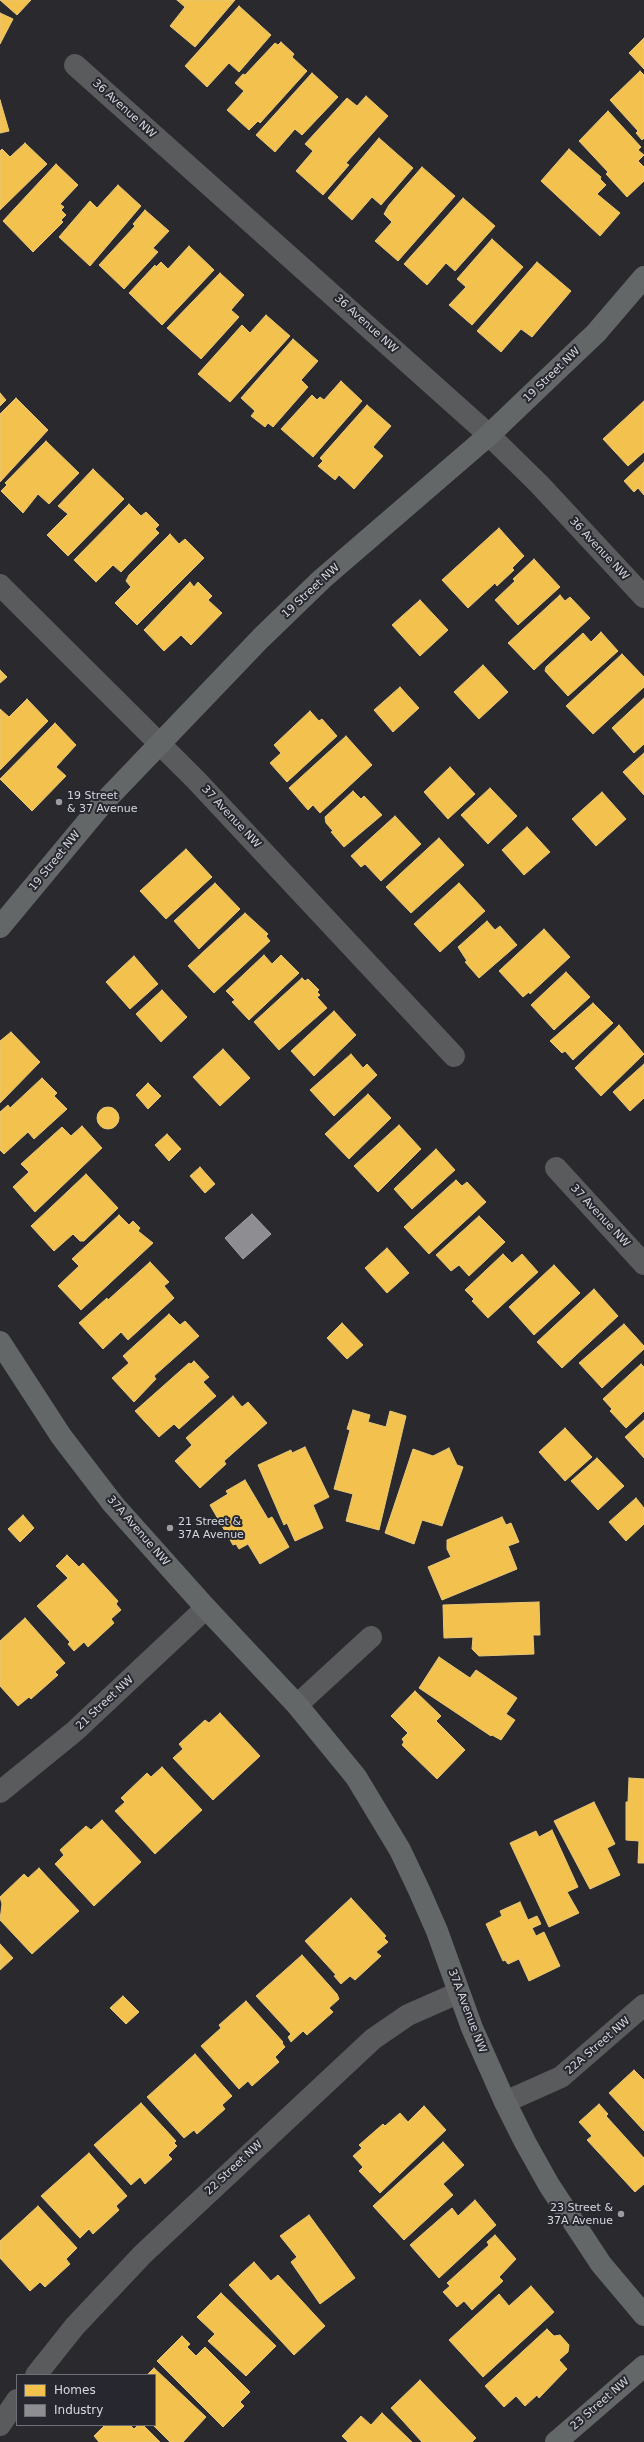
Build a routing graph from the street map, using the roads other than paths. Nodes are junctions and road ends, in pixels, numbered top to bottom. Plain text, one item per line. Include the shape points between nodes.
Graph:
1 (75, 65) dead end
2 (644, 277) edge
3 (489, 435) junction
4 (0, 585) edge
5 (644, 598) edge
6 (160, 742) junction
7 (0, 928) edge
8 (454, 1056) dead end
9 (556, 1168) dead end
10 (644, 1264) edge
11 (0, 1342) edge
12 (206, 1608) junction
13 (371, 1637) dead end
14 (297, 1705) junction
15 (0, 1792) edge
16 (458, 1993) junction
17 (644, 2005) edge
18 (505, 2102) junction
19 (644, 2315) edge
20 (644, 2366) edge
21 (37, 2374) edge
22 (16, 2401) edge
23 (0, 2424) edge
24 (556, 2442) edge

1 - 3 street, 36 Avenue NW
2 - 3 street, 19 Street NW via 596,333
3 - 5 street, 36 Avenue NW via 539,484
3 - 6 street, 19 Street NW via 322,579
4 - 6 street, 37 Avenue NW
6 - 7 street, 19 Street NW via 79,831
6 - 8 street, 37 Avenue NW
9 - 10 street, 37 Avenue NW
11 - 12 street, 37A Avenue NW via 87,1471
12 - 14 street, 37A Avenue NW
12 - 15 street, 21 Street NW via 75,1731
13 - 14 street
14 - 16 street, 37A Avenue NW via 356,1777 400,1850 437,1931
16 - 18 street, 37A Avenue NW
16 - 21 street, 22 Street NW via 408,2015 367,2044 143,2254 75,2326
17 - 18 street, 22A Street NW via 567,2073 549,2084
18 - 19 street, 37A Avenue NW via 549,2185 576,2227 601,2264
20 - 24 street, 23 Street NW
22 - 23 street

